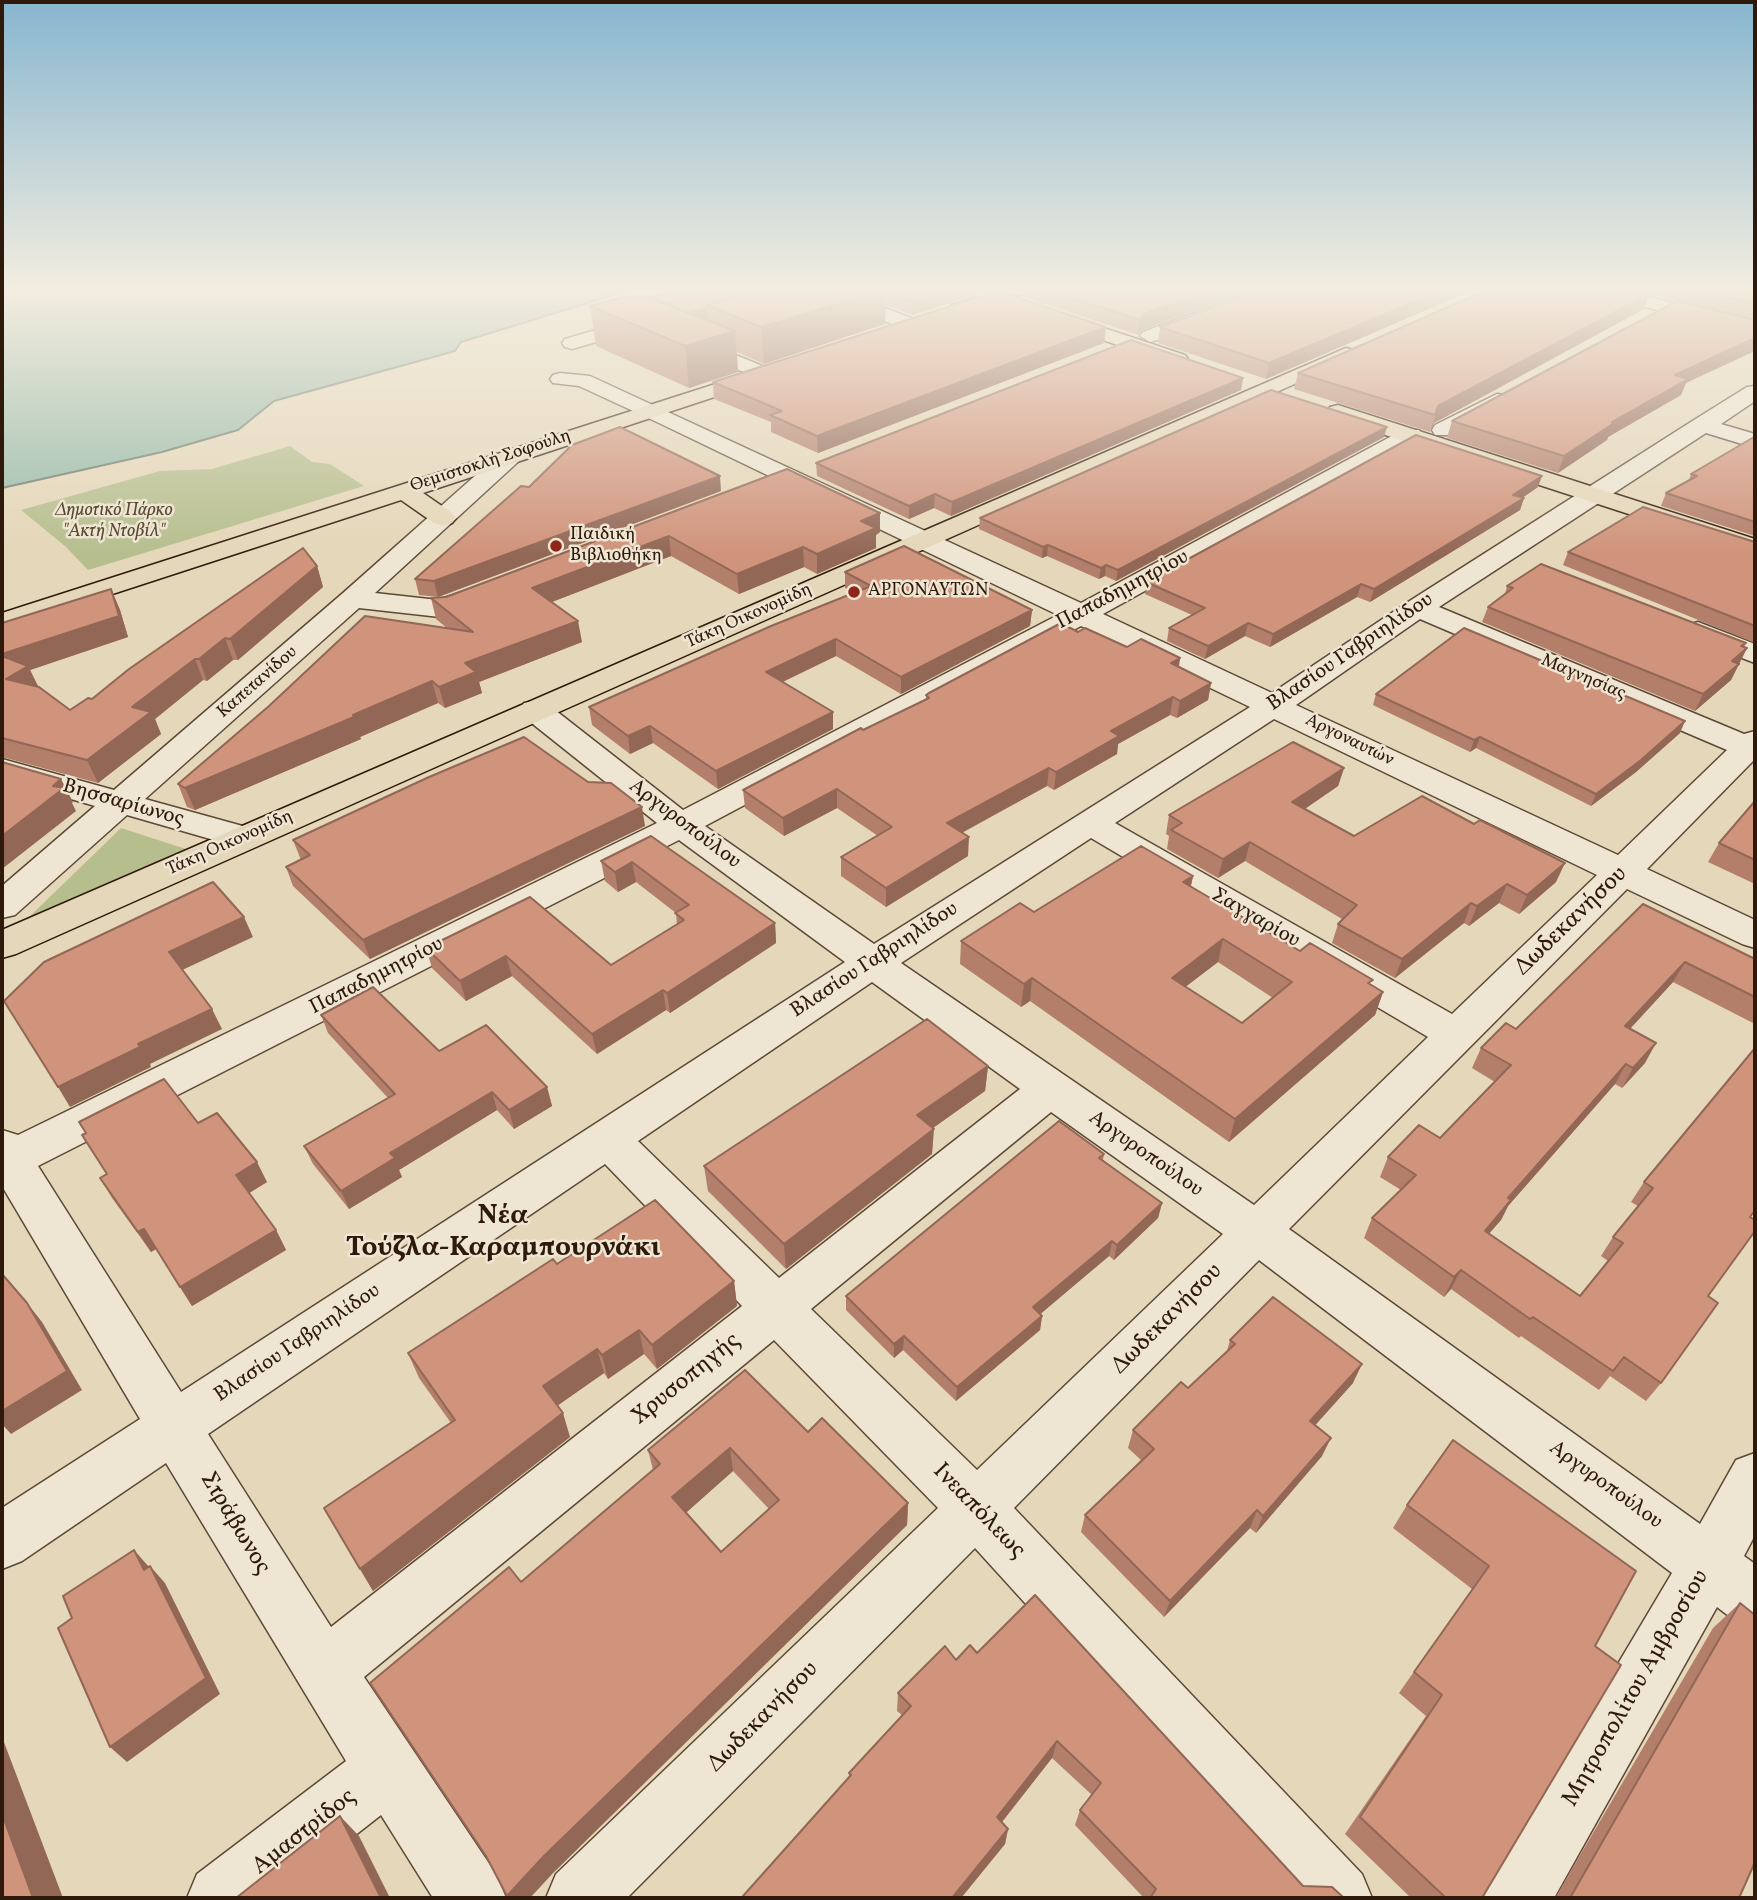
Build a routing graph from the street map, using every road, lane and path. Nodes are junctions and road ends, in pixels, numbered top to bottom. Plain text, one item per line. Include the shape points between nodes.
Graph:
1 (753, 378) edge
2 (1235, 378) edge
3 (1313, 378) edge
4 (560, 379) dead end
5 (1294, 389) junction
6 (1514, 391) edge
7 (1755, 392) edge
8 (651, 410) junction
9 (1702, 425) junction
10 (1427, 433) junction
11 (1755, 441) edge
12 (511, 456) junction
13 (818, 464) edge
14 (789, 475) junction
15 (755, 489) edge
16 (1602, 489) junction
17 (404, 491) junction
18 (443, 518) junction
19 (1755, 531) edge
20 (925, 539) junction
21 (1755, 547) edge
22 (513, 582) edge
23 (353, 599) junction
24 (1418, 608) junction
25 (1082, 614) junction
26 (1667, 619) edge
27 (2, 622) edge
28 (1755, 654) edge
29 (1275, 705) junction
30 (535, 710) junction
31 (1752, 744) edge
32 (2, 769) edge
33 (120, 804) junction
34 (1090, 823) junction
35 (681, 825) junction
36 (245, 838) junction
37 (1623, 872) junction
38 (2, 906) edge
39 (1755, 934) edge
40 (2, 945) edge
41 (872, 962) junction
42 (1457, 1035) junction
43 (1050, 1089) junction
44 (607, 1138) junction
45 (6, 1153) edge
46 (1257, 1232) junction
47 (777, 1308) junction
48 (175, 1426) junction
49 (1755, 1479) edge
50 (976, 1508) junction
51 (2, 1541) edge
52 (1733, 1581) edge
53 (324, 1671) junction
54 (388, 1766) junction
55 (221, 1898) edge
56 (472, 1898) edge
57 (580, 1898) edge
58 (1338, 1898) edge
59 (1517, 1898) edge

1 - 8 main road, Θεμιστοκλή Σοφούλη
2 - 5 main road
3 - 5 main road, Τάκη Οικονομίδη
4 - 8 street, Αργοναυτών via 583,380
5 - 10 main road
5 - 10 main road
5 - 20 main road, Τάκη Οικονομίδη
6 - 10 street, Παπαδημητρίου
7 - 9 street, Βλασίου Γαβριηλίδου
8 - 12 main road, Θεμιστοκλή Σοφούλη
8 - 14 street, Αργοναυτών
9 - 11 street
9 - 16 street, Βλασίου Γαβριηλίδου
10 - 16 main road
10 - 16 main road
10 - 25 street, Παπαδημητρίου
12 - 17 main road, Θεμιστοκλή Σοφούλη
12 - 18 street, Καπετανίδου
13 - 14 street
14 - 15 street
14 - 20 street, Αργοναυτών
16 - 19 main road
16 - 21 main road
16 - 24 street, Βλασίου Γαβριηλίδου via 1517,559
17 - 18 main road
17 - 27 main road, Θεμιστοκλή Σοφούλη
18 - 23 street, Καπετανίδου
20 - 25 street, Αργοναυτών
20 - 30 main road, Τάκη Οικονομίδη
22 - 23 street via 440,609
23 - 33 street, Καπετανίδου
24 - 29 street, Βλασίου Γαβριηλίδου
24 - 31 street, Μαγνησίας
25 - 29 street, Αργοναυτών
25 - 35 street, Παπαδημητρίου
26 - 28 street
29 - 34 street, Βλασίου Γαβριηλίδου
29 - 37 street, Αργοναυτών
30 - 35 street, Αργυροπούλου
30 - 36 main road, Τάκη Οικονομίδη
31 - 37 street, Δωδεκανήσου
32 - 33 street, Βησσαρίωνος
33 - 36 street, Βησσαρίωνος
33 - 38 street, Καπετανίδου
34 - 41 street, Βλασίου Γαβριηλίδου
34 - 42 street, Σαγγαρίου
35 - 41 street, Αργυροπούλου
35 - 45 street, Παπαδημητρίου
36 - 40 main road, Τάκη Οικονομίδη
37 - 39 street, Αργοναυτών
37 - 42 street, Δωδεκανήσου
41 - 43 street, Αργυροπούλου
41 - 44 street, Βλασίου Γαβριηλίδου
42 - 46 street, Δωδεκανήσου
43 - 46 street, Αργυροπούλου
43 - 47 street, Χρυσοπηγής
44 - 47 street, Ινεαπόλεως
44 - 48 street, Βλασίου Γαβριηλίδου
45 - 48 street, Στράβωνος
46 - 50 street, Δωδεκανήσου
46 - 52 street, Αργυροπούλου
47 - 50 street, Ινεαπόλεως
47 - 53 street, Χρυσοπηγής
48 - 51 street, Βλασίου Γαβριηλίδου
48 - 53 street, Στράβωνος
49 - 52 street, Μητροπολίτου Αμβροσίου
50 - 57 street, Δωδεκανήσου
50 - 58 street, Ινεαπόλεως
52 - 59 street, Μητροπολίτου Αμβροσίου
53 - 54 street, Στράβωνος
54 - 55 street, Αμαστρίδος
54 - 56 street, Στράβωνος

